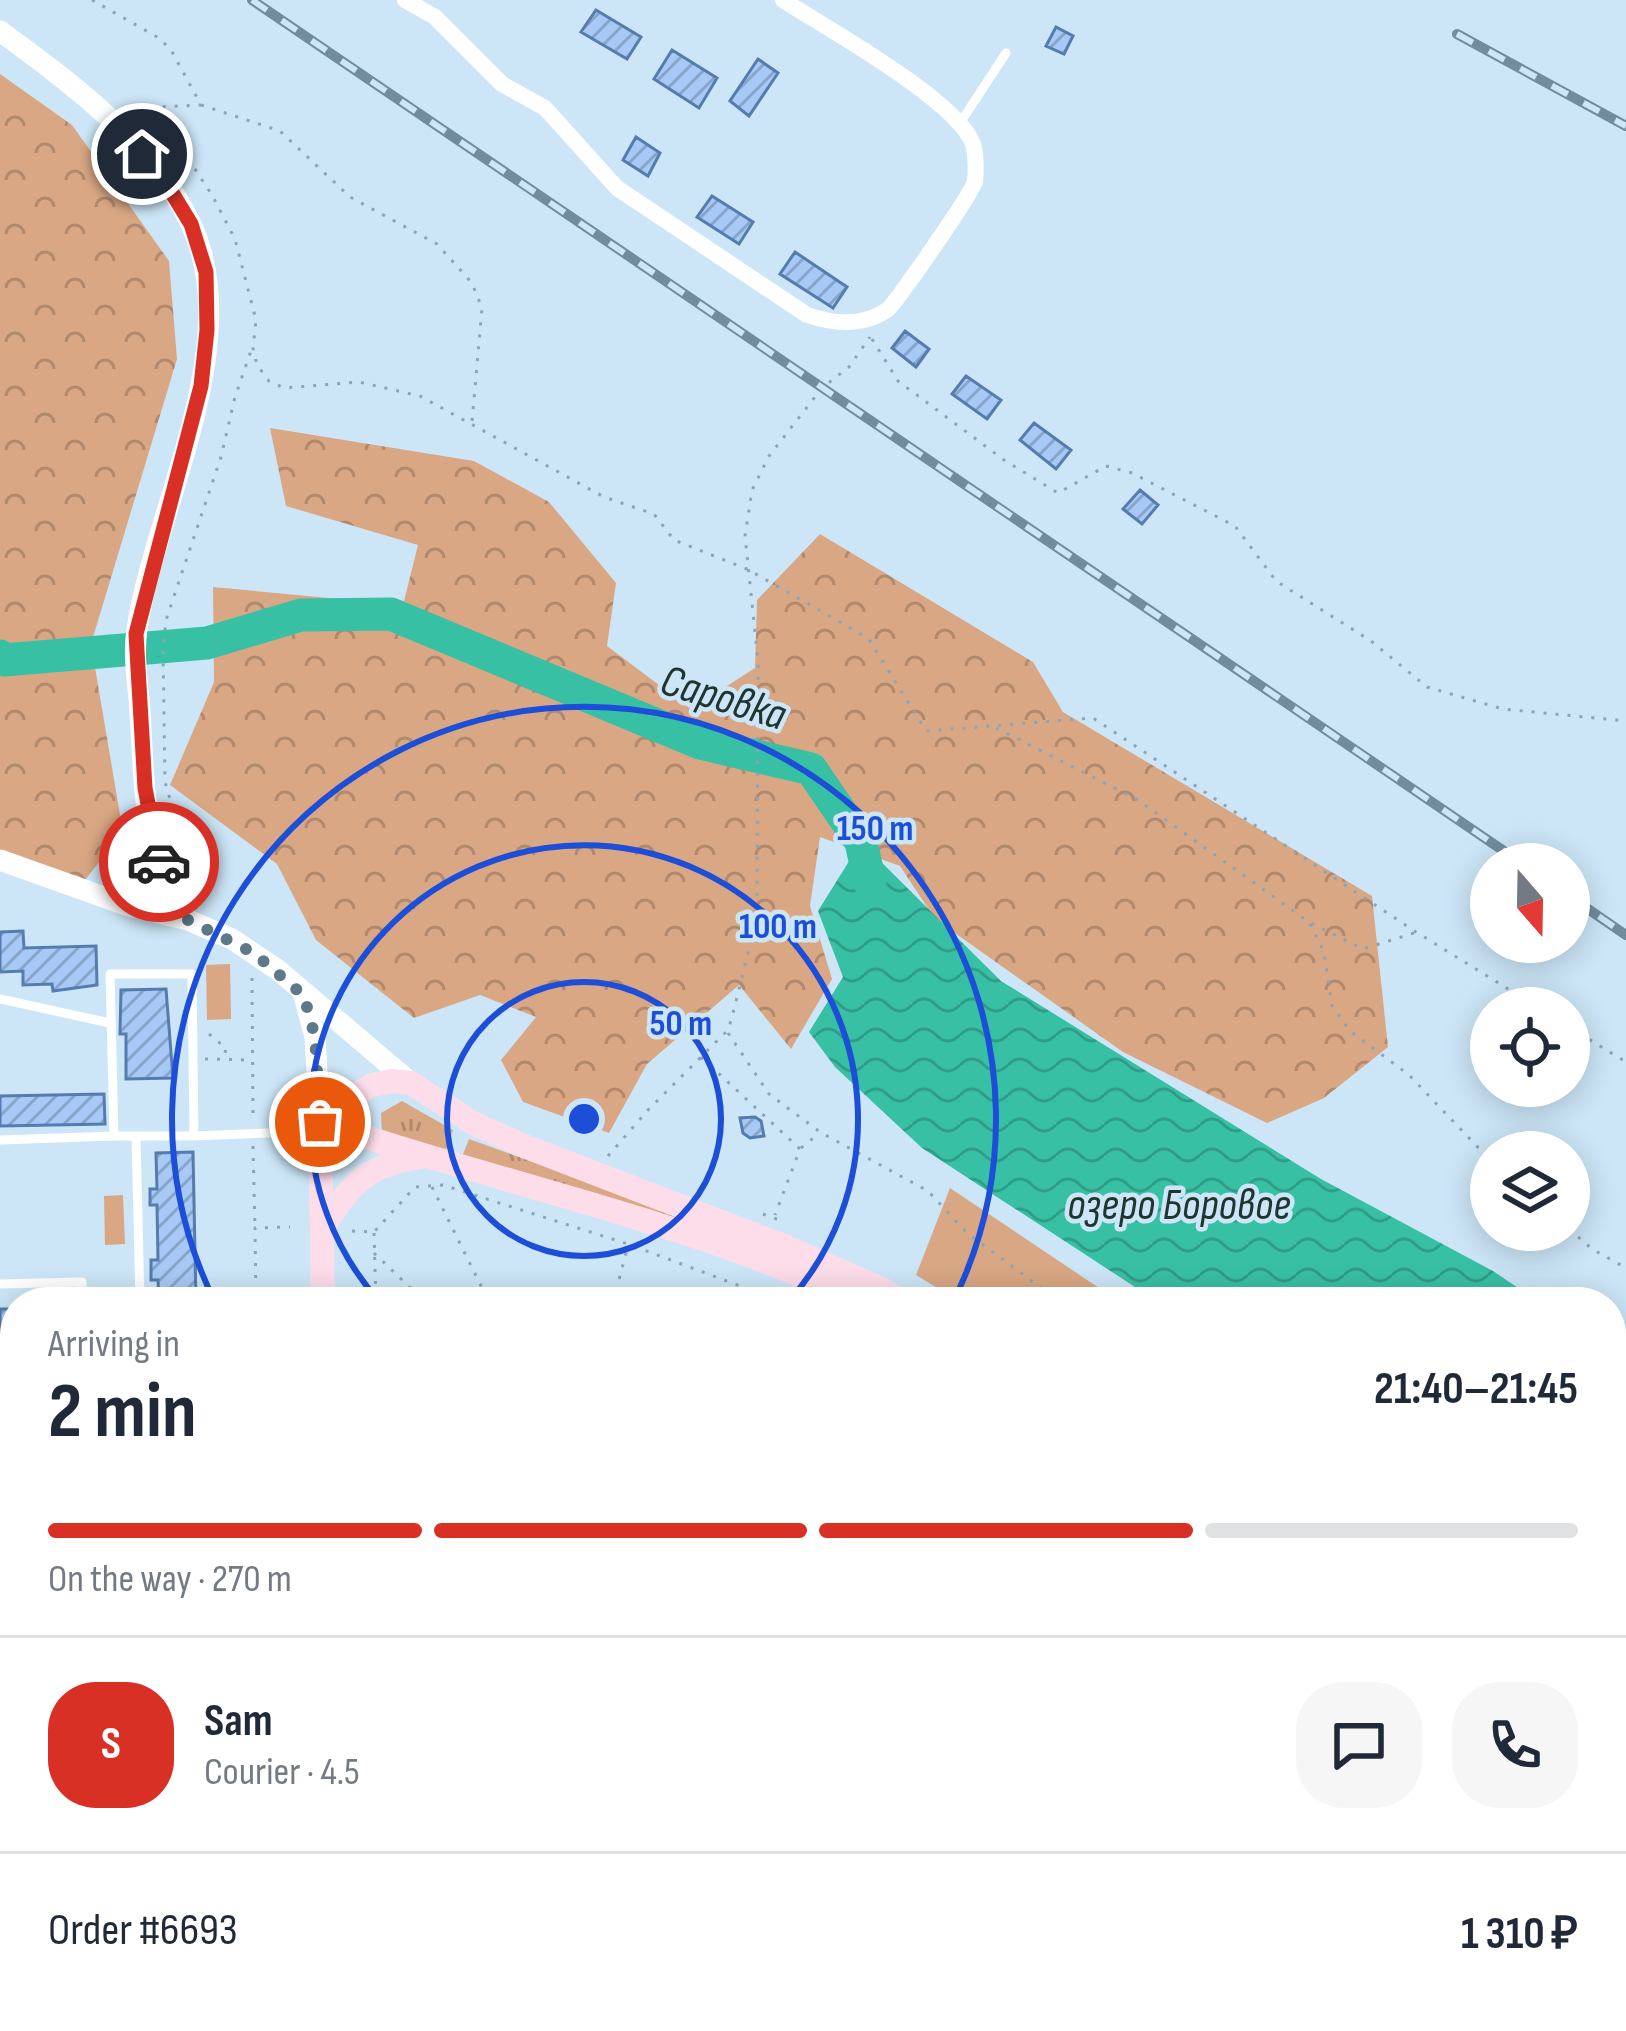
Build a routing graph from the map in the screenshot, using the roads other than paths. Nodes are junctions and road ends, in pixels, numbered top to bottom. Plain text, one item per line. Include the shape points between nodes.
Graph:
1 (405, 0) edge
2 (783, 0) edge
3 (0, 31) edge
4 (1006, 53) dead end
5 (960, 123) junction
6 (0, 860) edge
7 (188, 920) junction
8 (304, 996) junction
9 (0, 999) edge
10 (110, 1023) junction
11 (411, 1083) junction
12 (320, 1127) junction
13 (114, 1136) junction
14 (136, 1136) junction
15 (194, 1136) junction
16 (0, 1140) edge
17 (421, 1157) junction
18 (322, 1230) junction
19 (0, 1284) edge
20 (82, 1287) edge
21 (140, 1287) edge
22 (322, 1287) edge
23 (823, 1287) edge
24 (877, 1287) edge

1 - 5 street via 435,16 502,83 545,108 617,188 827,322 859,322 890,309 975,184 974,146
2 - 5 street
3 - 7 street via 118,125 191,224 206,272 201,386 136,634 155,853
4 - 5 lane
6 - 7 street
7 - 8 street via 254,953
8 - 11 street
8 - 12 street
9 - 10 lane
10 - 13 lane
10 - 15 lane via 110,974 192,974
11 - 12 main road via 372,1085
11 - 24 main road via 519,1144
12 - 15 lane
12 - 17 main road
12 - 18 main road
13 - 14 lane
13 - 16 lane
14 - 15 lane
14 - 21 lane
17 - 18 main road via 363,1174
17 - 23 main road via 707,1240
18 - 22 main road
19 - 20 lane

